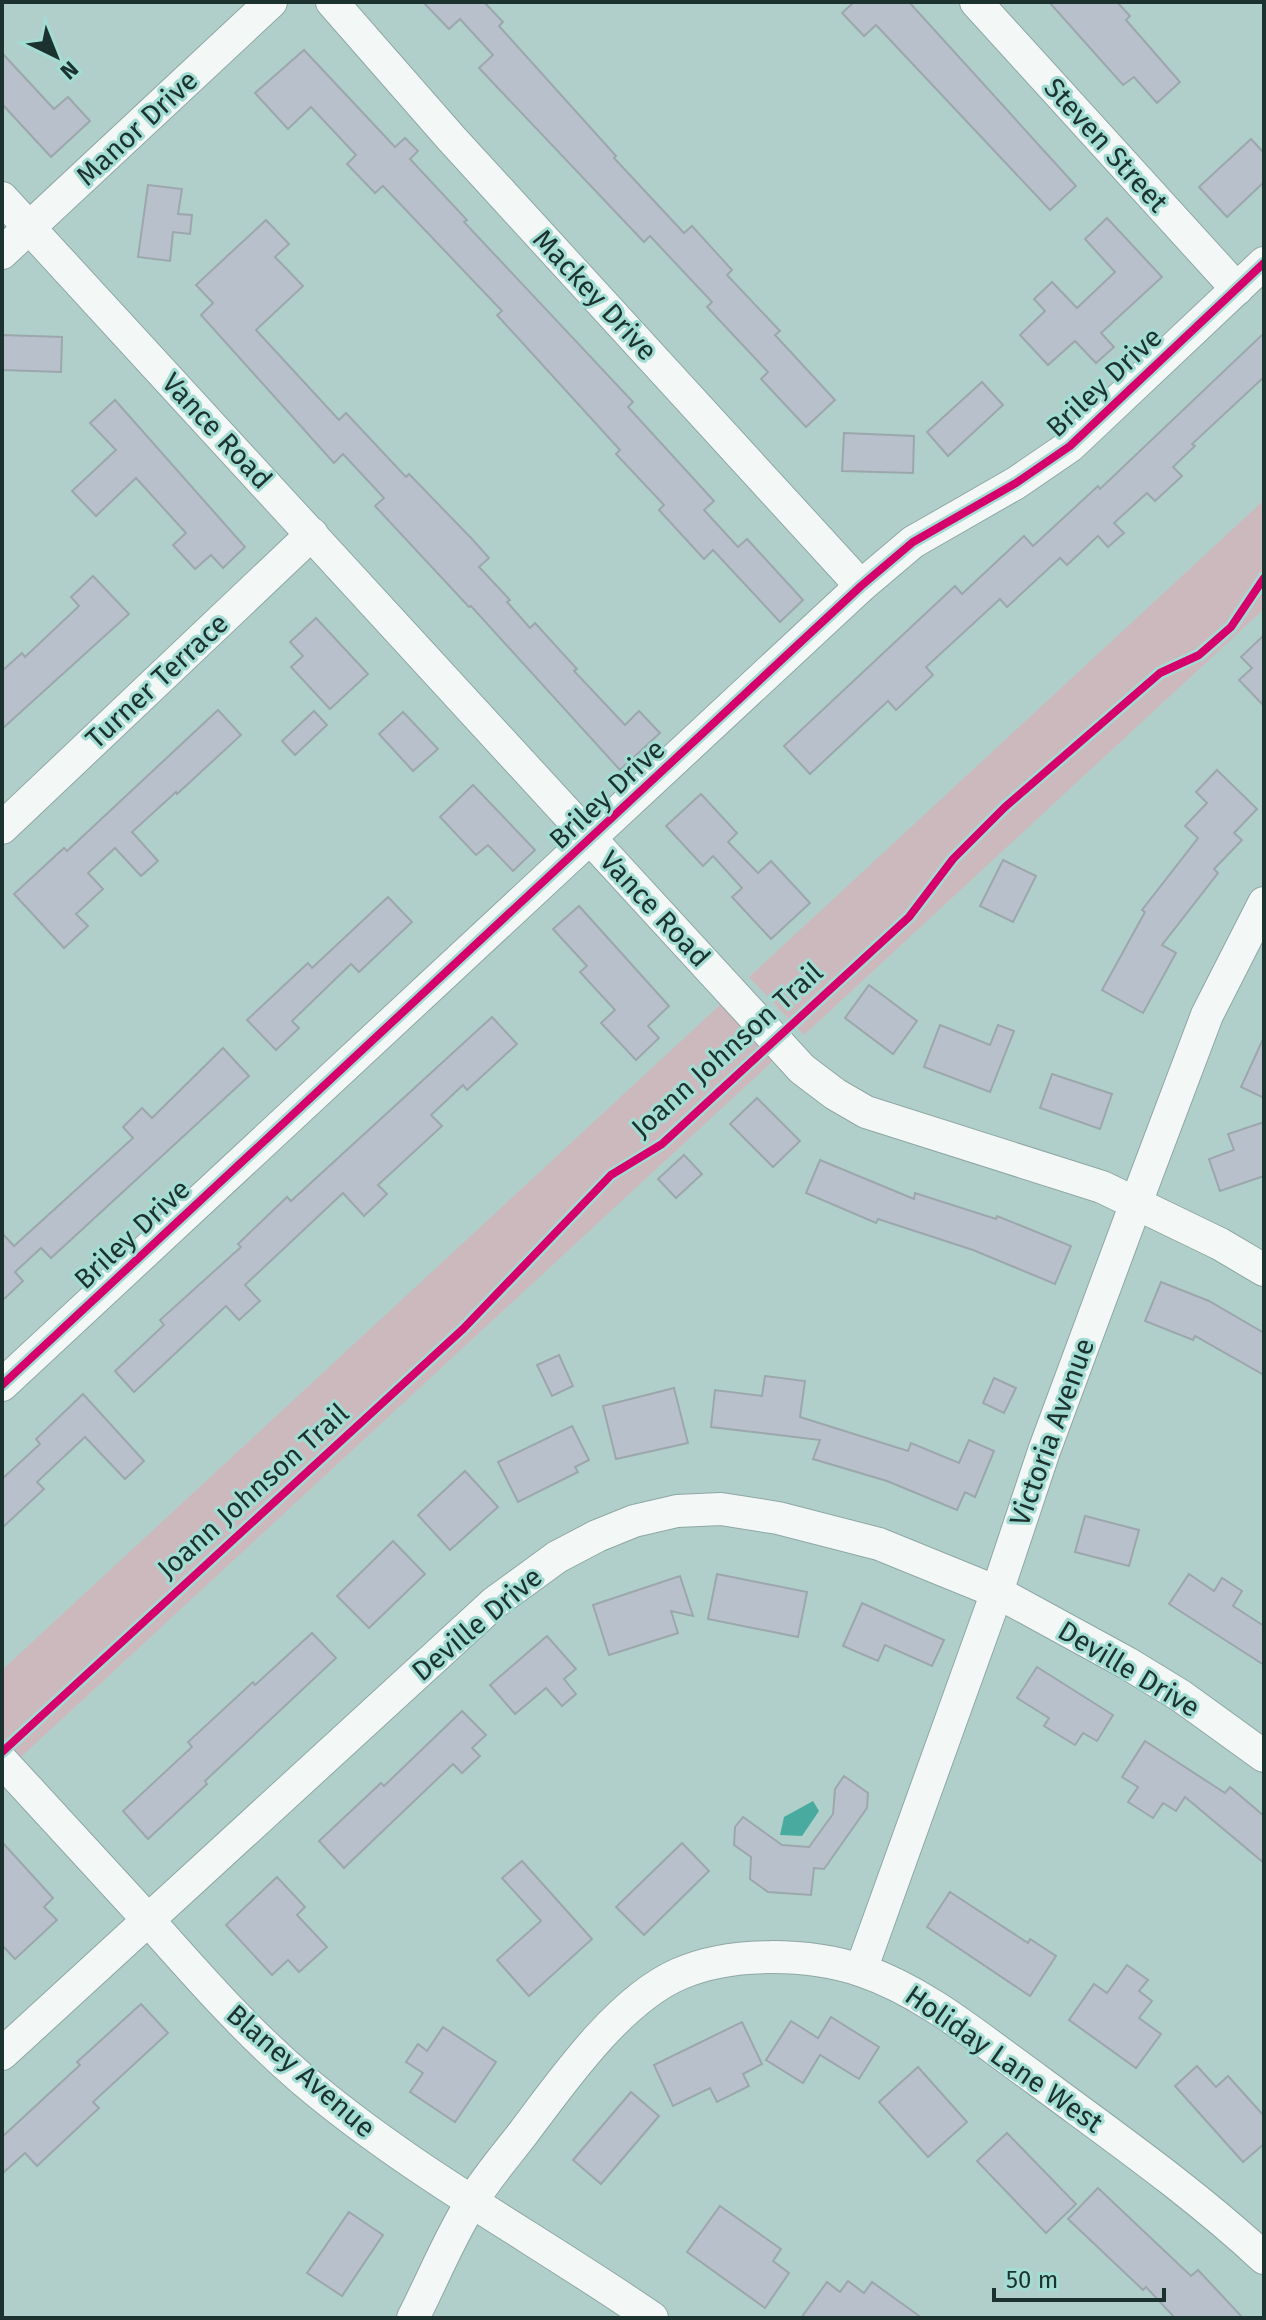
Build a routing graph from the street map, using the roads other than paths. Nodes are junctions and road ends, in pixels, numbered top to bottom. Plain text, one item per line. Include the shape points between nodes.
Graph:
1 (271, 2) edge
2 (332, 2) edge
3 (976, 2) edge
4 (2, 198) edge
5 (30, 228) junction
6 (2, 253) edge
7 (1264, 263) edge
8 (1237, 289) junction
9 (312, 534) junction
10 (861, 586) junction
11 (2, 828) edge
12 (591, 840) junction
13 (1264, 903) edge
14 (1136, 1203) junction
15 (1264, 1270) edge
16 (2, 1385) edge
17 (997, 1592) junction
18 (1264, 1756) edge
19 (2, 1761) edge
20 (148, 1920) junction
21 (861, 1970) junction
22 (2, 2054) edge
23 (473, 2200) junction
24 (1264, 2258) edge
25 (413, 2318) edge
26 (652, 2318) edge

1 - 5 street, Manor Drive
2 - 10 street, Mackey Drive
3 - 8 street, Steven Street
4 - 5 street, Vance Road
5 - 6 street, Manor Drive
5 - 9 street, Vance Road
7 - 8 street, Briley Drive
8 - 10 street, Briley Drive via 1070,446 913,542
9 - 11 street, Turner Terrace
9 - 12 street, Vance Road
10 - 12 street, Briley Drive
12 - 14 street, Vance Road via 802,1069 835,1094 866,1112 1102,1187
12 - 16 street, Briley Drive
13 - 14 street, Victoria Avenue via 1207,1015
14 - 15 street, Vance Road
14 - 17 street, Victoria Avenue
17 - 18 street, Deville Drive via 1181,1696
17 - 20 street, Deville Drive via 879,1544 778,1518 721,1509 677,1511 634,1521 557,1557 494,1603
17 - 21 street, Victoria Avenue
19 - 20 street, Blaney Avenue
20 - 22 street, Deville Drive
20 - 23 street, Blaney Avenue via 247,2030 303,2080 424,2172
21 - 23 street, Holiday Lane West via 818,1959 739,1958 702,1965 648,1991 585,2052
21 - 24 street, Holiday Lane West via 943,2012 1171,2178
23 - 25 street, Holiday Lane West
23 - 26 street, Blaney Avenue

